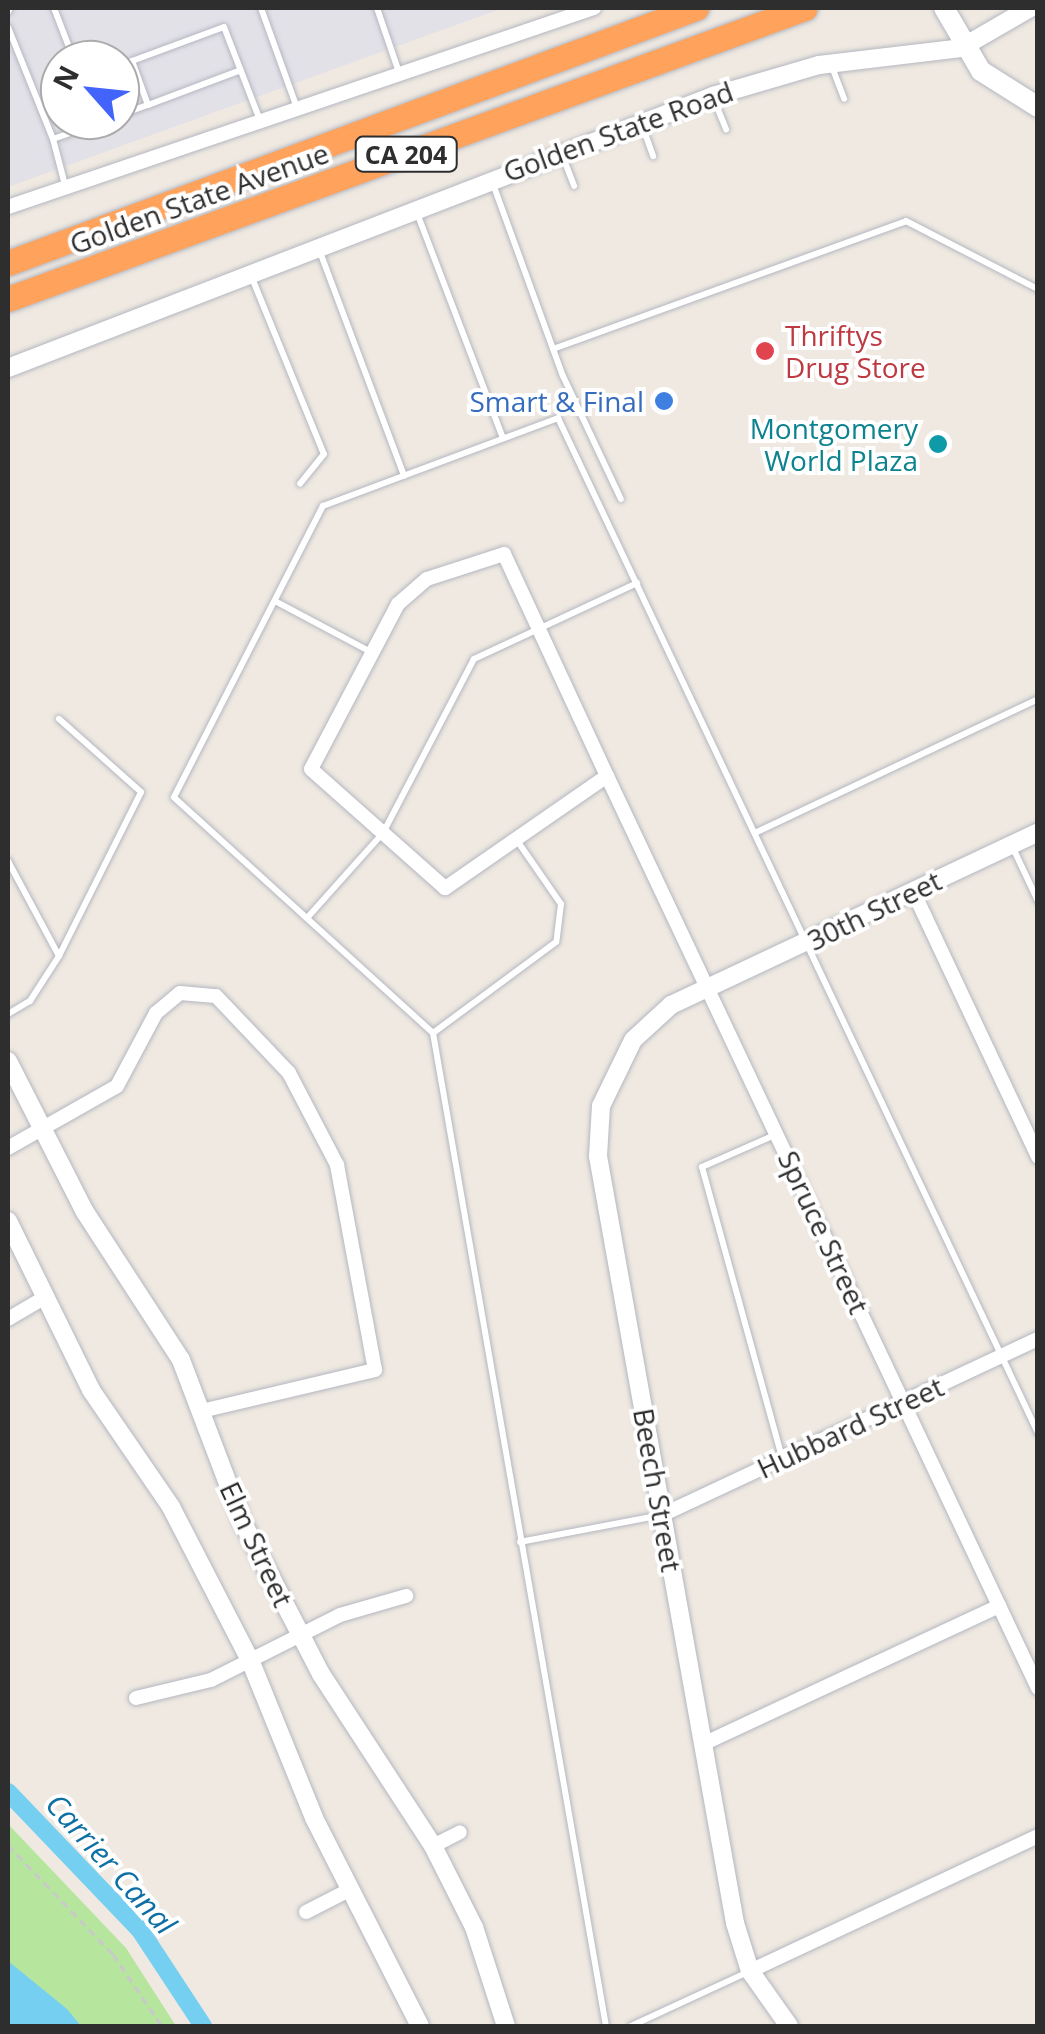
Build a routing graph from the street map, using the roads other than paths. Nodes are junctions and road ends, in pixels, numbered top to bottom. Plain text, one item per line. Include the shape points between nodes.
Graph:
1 (54, 8) edge
2 (261, 8) edge
3 (377, 8) edge
4 (594, 8) edge
5 (696, 8) edge
6 (804, 8) edge
7 (944, 8) edge
8 (1030, 8) edge
9 (552, 14) edge
10 (8, 28) edge
11 (66, 40) edge
12 (961, 48) junction
13 (830, 64) junction
14 (241, 70) junction
15 (401, 76) junction
16 (713, 96) junction
17 (844, 99) dead end
18 (148, 105) junction
19 (40, 106) edge
20 (1038, 107) edge
21 (140, 108) edge
22 (298, 112) junction
23 (640, 122) junction
24 (261, 124) junction
25 (726, 129) dead end
26 (54, 140) edge
27 (561, 151) junction
28 (653, 156) dead end
29 (491, 178) junction
30 (574, 186) dead end
31 (66, 188) junction
32 (8, 207) edge
33 (415, 208) junction
34 (318, 246) junction
35 (8, 263) edge
36 (249, 273) junction
37 (1038, 288) edge
38 (8, 298) edge
39 (553, 348) junction
40 (44, 356) junction
41 (8, 368) edge
42 (8, 384) edge
43 (503, 438) junction
44 (404, 476) junction
45 (300, 484) dead end
46 (620, 499) dead end
47 (637, 583) junction
48 (274, 601) junction
49 (540, 631) junction
50 (372, 653) junction
51 (1038, 699) edge
52 (59, 719) dead end
53 (607, 776) junction
54 (757, 832) junction
55 (1038, 832) edge
56 (383, 833) junction
57 (516, 839) junction
58 (1011, 844) junction
59 (8, 860) edge
60 (913, 891) junction
61 (1038, 901) edge
62 (307, 918) junction
63 (810, 941) junction
64 (59, 956) junction
65 (709, 986) junction
66 (8, 1014) edge
67 (433, 1033) junction
68 (8, 1061) edge
69 (41, 1132) junction
70 (778, 1134) junction
71 (8, 1148) edge
72 (1038, 1157) edge
73 (8, 1221) edge
74 (44, 1298) junction
75 (8, 1318) edge
76 (1038, 1339) edge
77 (1001, 1356) junction
78 (904, 1402) junction
79 (201, 1411) junction
80 (1038, 1433) edge
81 (782, 1458) junction
82 (662, 1515) junction
83 (520, 1542) junction
84 (406, 1596) dead end
85 (999, 1606) junction
86 (300, 1634) junction
87 (250, 1660) junction
88 (1038, 1688) edge
89 (136, 1698) dead end
90 (703, 1744) junction
91 (460, 1832) dead end
92 (1038, 1836) edge
93 (433, 1846) junction
94 (350, 1890) junction
95 (306, 1912) dead end
96 (750, 1971) junction
97 (420, 2026) edge
98 (506, 2026) edge
99 (606, 2026) edge
100 (631, 2026) edge
101 (789, 2026) edge

1 - 11 lane
2 - 22 lane
3 - 15 lane
4 - 9 street
5 - 35 highway, Golden State Avenue / CA 204
6 - 38 highway, Golden State Avenue / CA 204
7 - 12 main road
8 - 12 street, Golden State Road
9 - 15 street
10 - 19 lane
12 - 13 street, Golden State Road
12 - 20 main road
13 - 16 street, Golden State Road
13 - 17 lane
14 - 18 lane
14 - 18 lane via 224,27 150,54 132,61
14 - 24 lane
15 - 22 street
16 - 23 street, Golden State Road
16 - 25 lane
18 - 21 lane
22 - 24 street
23 - 27 street, Golden State Road
23 - 28 lane
24 - 31 street
26 - 31 lane
27 - 29 street, Golden State Road
27 - 30 lane
29 - 33 street, Golden State Road
29 - 39 lane
31 - 32 street
33 - 34 street, Golden State Road
33 - 43 lane
34 - 36 street, Golden State Road
34 - 44 lane
36 - 40 street, Golden State Road
36 - 45 lane via 324,454
37 - 39 lane via 906,221
39 - 46 lane
40 - 41 street
40 - 42 street
43 - 44 lane
43 - 47 lane via 558,418
44 - 48 lane via 323,506
47 - 49 lane
47 - 54 lane
48 - 50 lane
48 - 62 lane via 174,798
49 - 50 street, Spruce Street via 504,554 411,590
49 - 53 street, Spruce Street
49 - 56 lane via 474,660
50 - 56 street, Spruce Street via 312,769
51 - 54 lane
52 - 64 lane via 141,792
53 - 57 street, Spruce Street
53 - 65 street, Spruce Street
54 - 63 lane
55 - 58 street, 30th Street
56 - 57 street, Spruce Street via 445,888
56 - 62 lane
57 - 67 lane via 561,904 556,942
58 - 60 street, 30th Street
58 - 61 lane
59 - 64 lane
60 - 63 street, 30th Street
60 - 72 street
62 - 67 lane
63 - 65 street, 30th Street
63 - 77 lane
64 - 66 lane via 30,1001
65 - 70 street, Spruce Street
65 - 82 street, Beech Street via 633,1040 608,1083 598,1131
67 - 83 lane
68 - 69 street, Elm Street
69 - 71 street
69 - 79 street, Elm Street via 165,1328
69 - 79 street via 117,1086 156,1014 180,992 216,996 308,1101 341,1182 375,1370
70 - 78 street, Spruce Street
70 - 81 lane via 702,1168
73 - 74 street, Elm Street
74 - 75 street
74 - 87 street, Elm Street
76 - 77 street, Hubbard Street
77 - 78 street, Hubbard Street
77 - 80 lane
78 - 81 street, Hubbard Street
78 - 85 street, Spruce Street
79 - 86 street, Elm Street
81 - 82 street, Hubbard Street
82 - 83 lane
82 - 90 street, Beech Street
83 - 99 lane
84 - 86 street
85 - 88 street, Spruce Street
85 - 90 street
86 - 87 street
86 - 93 street, Elm Street
87 - 89 street
87 - 94 street, Elm Street
90 - 96 street, Beech Street
91 - 93 street
92 - 96 street
93 - 98 street, Elm Street via 474,1927
94 - 95 street
94 - 97 street, Elm Street
96 - 100 lane
96 - 101 street, Beech Street

